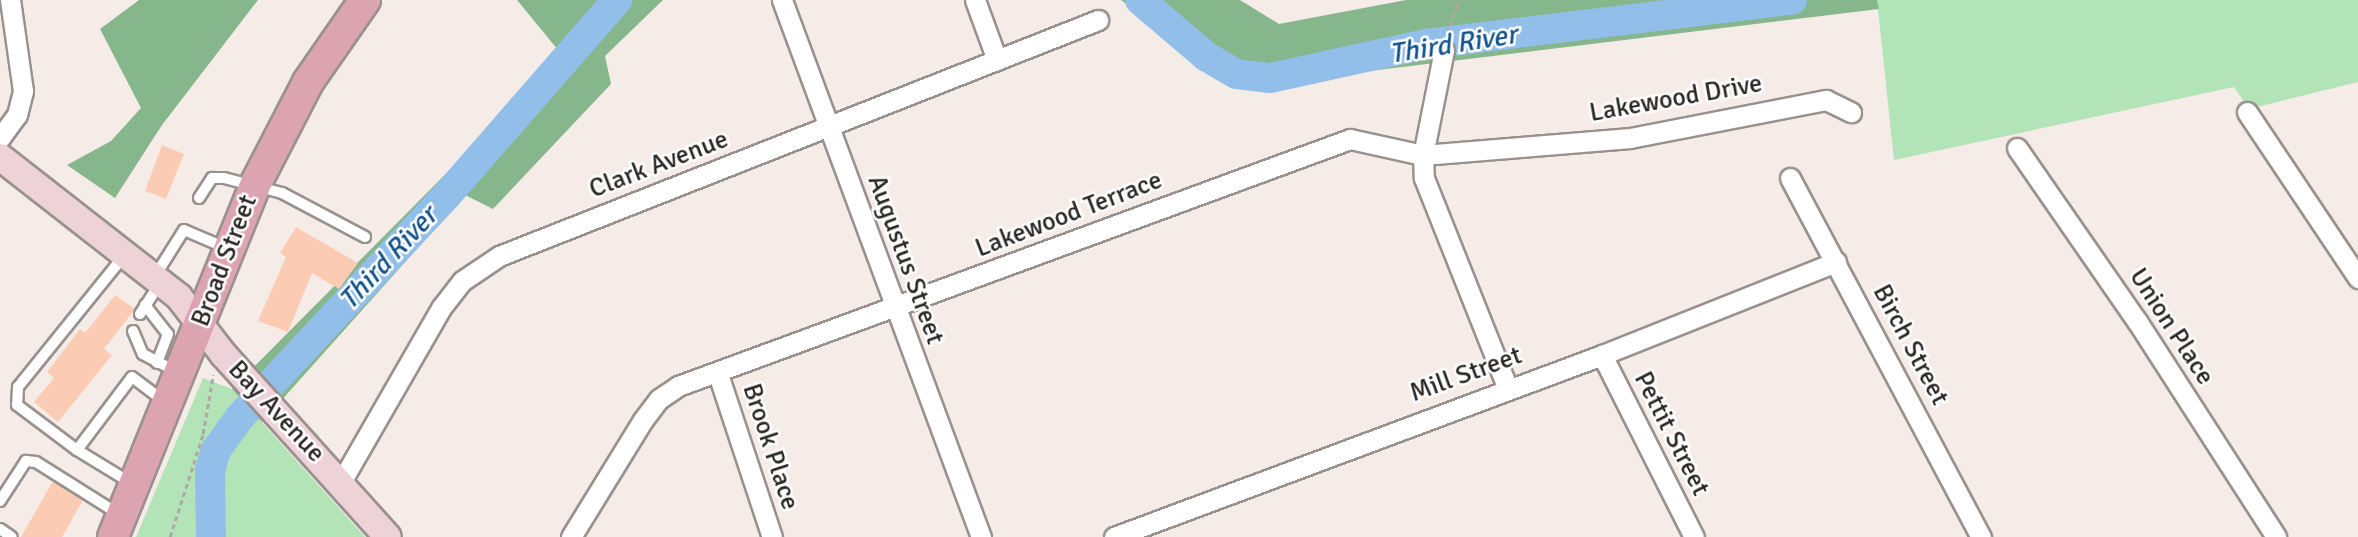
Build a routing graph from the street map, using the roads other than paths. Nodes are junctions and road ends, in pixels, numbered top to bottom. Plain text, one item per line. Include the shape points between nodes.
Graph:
1 (10, 0) edge
2 (365, 0) edge
3 (782, 0) edge
4 (975, 0) edge
5 (1098, 20) dead end
6 (1446, 42) road end
7 (997, 60) junction
8 (1851, 112) dead end
9 (2247, 112) dead end
10 (829, 126) junction
11 (0, 138) edge
12 (2017, 148) dead end
13 (1423, 155) junction
14 (0, 157) edge
15 (1790, 178) dead end
16 (254, 188) junction
17 (199, 198) dead end
18 (190, 217) dead end
19 (184, 230) junction
20 (366, 237) dead end
21 (230, 250) junction
22 (125, 254) junction
23 (1836, 261) junction
24 (2358, 278) edge
25 (158, 279) junction
26 (894, 309) junction
27 (158, 320) junction
28 (202, 323) junction
29 (133, 331) dead end
30 (153, 332) dead end
31 (1602, 355) junction
32 (168, 368) junction
33 (718, 374) junction
34 (1507, 387) junction
35 (167, 402) junction
36 (78, 450) junction
37 (341, 482) junction
38 (133, 484) junction
39 (0, 501) edge
40 (117, 526) edge
41 (0, 529) edge
42 (12, 537) edge
43 (388, 537) edge
44 (571, 537) edge
45 (772, 537) edge
46 (981, 537) edge
47 (1114, 537) edge
48 (1694, 537) edge
49 (1981, 537) edge
50 (2276, 537) edge

1 - 11 street via 23,91 17,116
2 - 16 main road, Broad Street via 308,82
3 - 10 street, Augustus Street
4 - 7 street
5 - 7 street, Clark Avenue
6 - 13 street
7 - 10 street, Clark Avenue
8 - 13 street, Lakewood Drive via 1826,100 1630,138
9 - 24 street
10 - 26 street, Augustus Street
10 - 37 street, Clark Avenue via 499,256 462,281 441,308
12 - 50 street, Union Place via 2137,321
13 - 26 street, Lakewood Terrace via 1350,139
13 - 34 street via 1424,178
14 - 22 street, Bay Avenue
15 - 23 street, Birch Street
16 - 17 lane via 212,178
16 - 20 lane via 282,193
16 - 21 main road, Broad Street
18 - 19 lane
19 - 21 lane
19 - 25 lane
21 - 28 main road, Broad Street
22 - 25 street, Bay Avenue
22 - 36 lane via 18,387 17,405
23 - 31 street, Mill Street
23 - 49 street, Birch Street
25 - 27 lane via 143,310
25 - 28 street, Bay Avenue
26 - 33 street, Lakewood Terrace
26 - 46 street, Augustus Street
27 - 30 lane
27 - 32 lane via 168,334
28 - 32 main road, Broad Street
28 - 37 street, Bay Avenue via 223,354
29 - 32 lane via 145,350
31 - 34 street, Mill Street
31 - 48 street, Pettit Street
32 - 35 main road, Broad Street
33 - 44 street, Lakewood Terrace via 678,386 659,399
33 - 45 street, Brook Place
34 - 47 street, Mill Street
35 - 36 lane via 132,377
35 - 38 main road, Broad Street
36 - 38 lane
37 - 43 street, Bay Avenue
38 - 40 main road, Broad Street
39 - 40 lane via 26,461 36,461
41 - 42 lane

